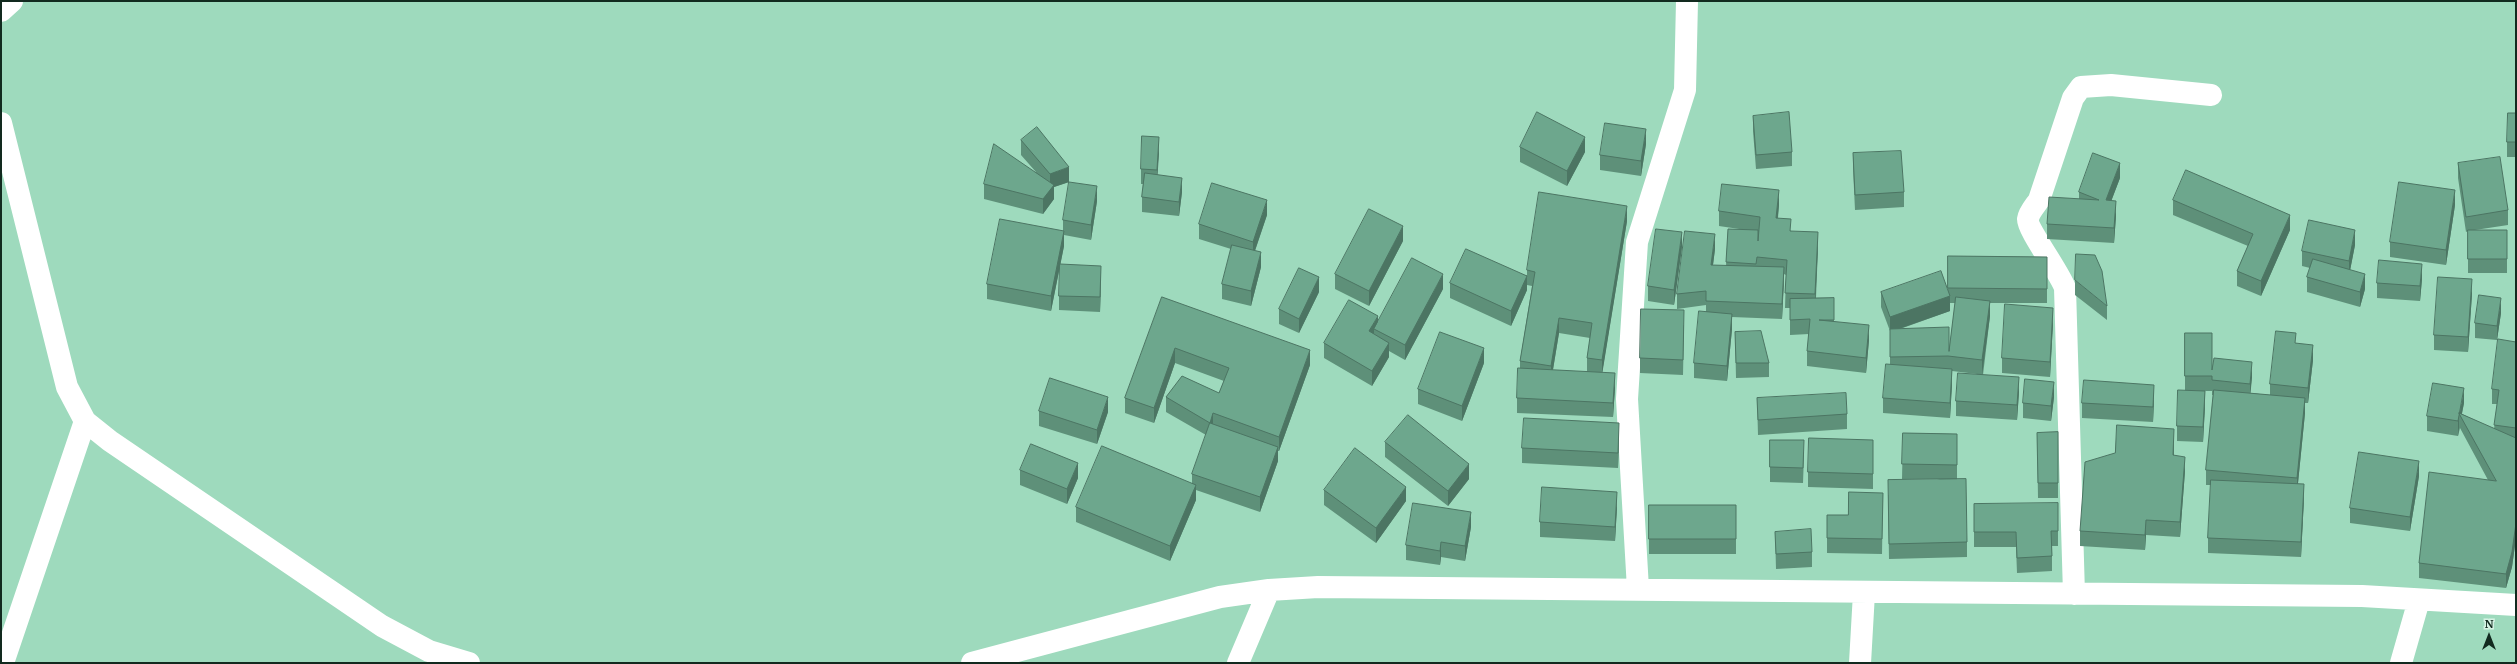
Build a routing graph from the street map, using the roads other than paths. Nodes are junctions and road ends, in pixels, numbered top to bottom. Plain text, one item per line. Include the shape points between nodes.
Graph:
1 (12, 1) edge
2 (1687, 1) edge
3 (1, 11) edge
4 (2211, 95) dead end
5 (1, 123) edge
6 (85, 421) junction
7 (1638, 589) junction
8 (1269, 590) junction
9 (1864, 592) junction
10 (2074, 594) junction
11 (2419, 600) junction
12 (2516, 605) edge
13 (3, 663) edge
14 (468, 663) edge
15 (972, 663) edge
16 (1238, 663) edge
17 (1860, 663) edge
18 (2401, 663) edge

1 - 3 street
2 - 7 street via 1685,90 1637,242 1627,399
4 - 10 street via 2111,85 2081,87 2073,98 2039,200 2028,219 2030,229 2062,278 2065,288
5 - 6 street via 67,387
6 - 13 street
6 - 14 street via 110,442 382,626 429,651
7 - 8 street via 1318,587
7 - 9 street
8 - 15 street via 1220,597
8 - 16 street
9 - 10 street
9 - 17 street
10 - 11 street via 2362,596
11 - 12 street
11 - 18 street

